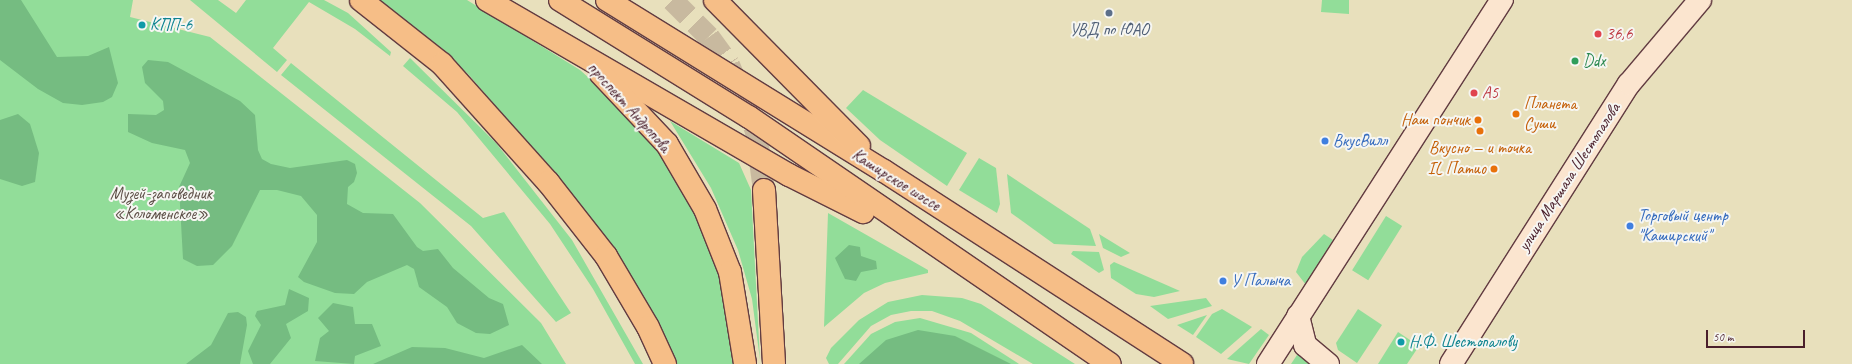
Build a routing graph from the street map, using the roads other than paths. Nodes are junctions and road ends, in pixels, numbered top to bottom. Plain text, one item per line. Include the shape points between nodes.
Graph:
1 (361, 0) edge
2 (487, 0) edge
3 (560, 0) edge
4 (607, 0) edge
5 (715, 0) edge
6 (1502, 0) edge
7 (1700, 0) edge
8 (580, 53) junction
9 (884, 171) junction
10 (764, 190) tunnel mouth
11 (941, 251) junction
12 (1298, 316) junction
13 (665, 364) edge
14 (745, 364) edge
15 (774, 364) edge
16 (1110, 364) edge
17 (1182, 364) edge
18 (1268, 364) edge
19 (1328, 364) edge
20 (1451, 364) edge

1 - 13 main road via 442,64 548,182 606,256 648,327
2 - 8 main road
3 - 11 main road, Каширское шоссе via 749,117
4 - 9 main road, Каширское шоссе
5 - 9 main road
6 - 12 street
7 - 20 street, улица Маршала Шестопалова via 1628,84
8 - 11 main road via 789,175
8 - 14 main road, проспект Андропова via 667,144 704,209 730,272
9 - 17 main road, Каширское шоссе
10 - 15 main road
11 - 16 main road, Каширское шоссе
12 - 18 street
12 - 19 street via 1305,345

